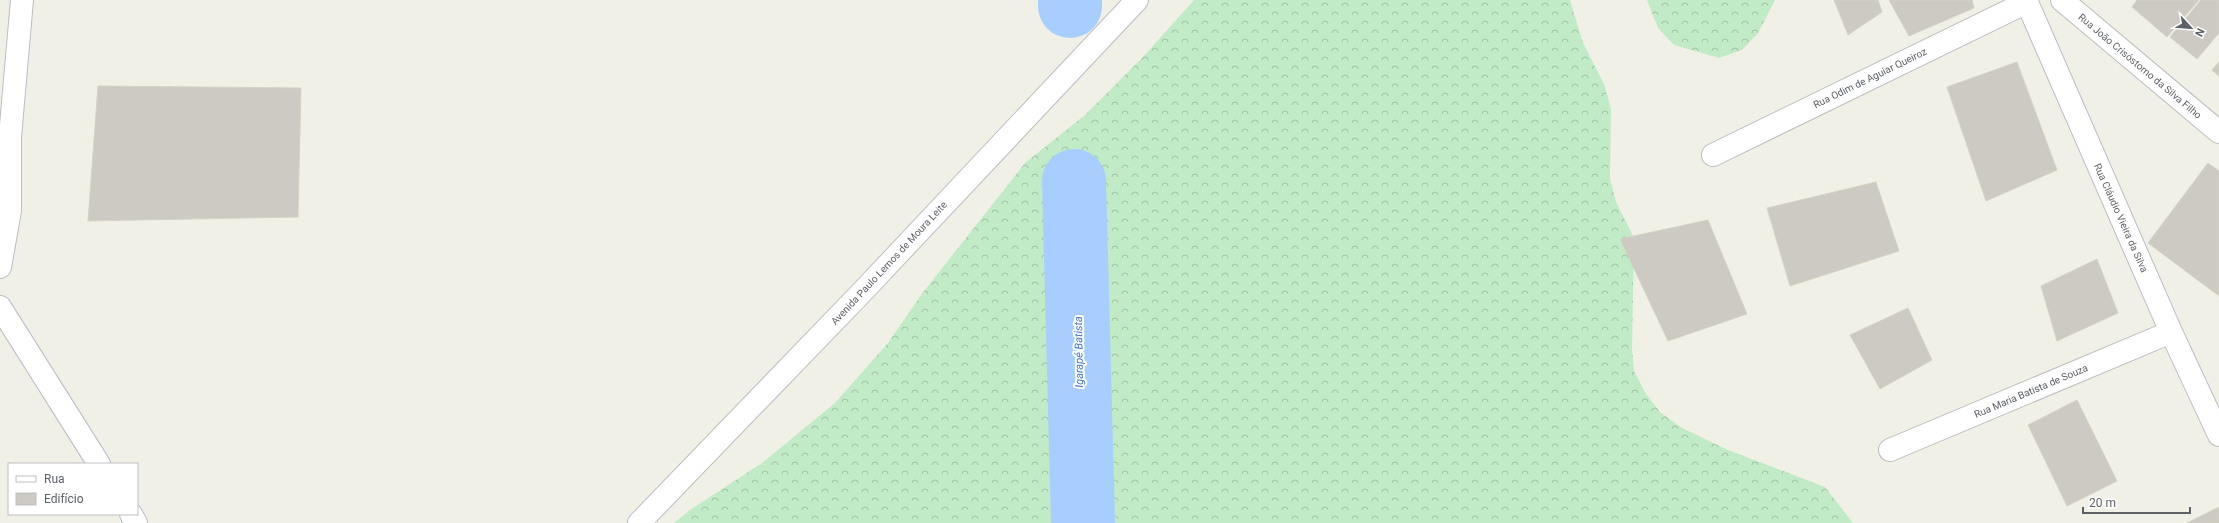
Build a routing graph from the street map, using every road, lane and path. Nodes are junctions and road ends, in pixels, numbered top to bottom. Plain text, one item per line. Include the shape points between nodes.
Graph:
1 (22, 0) edge
2 (1137, 0) edge
3 (2062, 0) edge
4 (2026, 1) edge
5 (2219, 132) edge
6 (1713, 155) dead end
7 (0, 267) edge
8 (0, 307) edge
9 (2171, 332) junction
10 (2219, 435) edge
11 (1890, 450) dead end
12 (98, 463) edge
13 (639, 523) edge

1 - 7 street via 10,137 10,211
2 - 13 street, Avenida Paulo Lemos de Moura Leite via 863,291
3 - 5 street, Rua João Crisóstomo da Silva Filho
4 - 6 street, Rua Odim de Aguiar Queiroz
4 - 9 street, Rua Cláudio Vieira da Silva
8 - 12 street
9 - 10 street, Rua Cláudio Vieira da Silva
9 - 11 street, Rua Maria Batista de Souza

